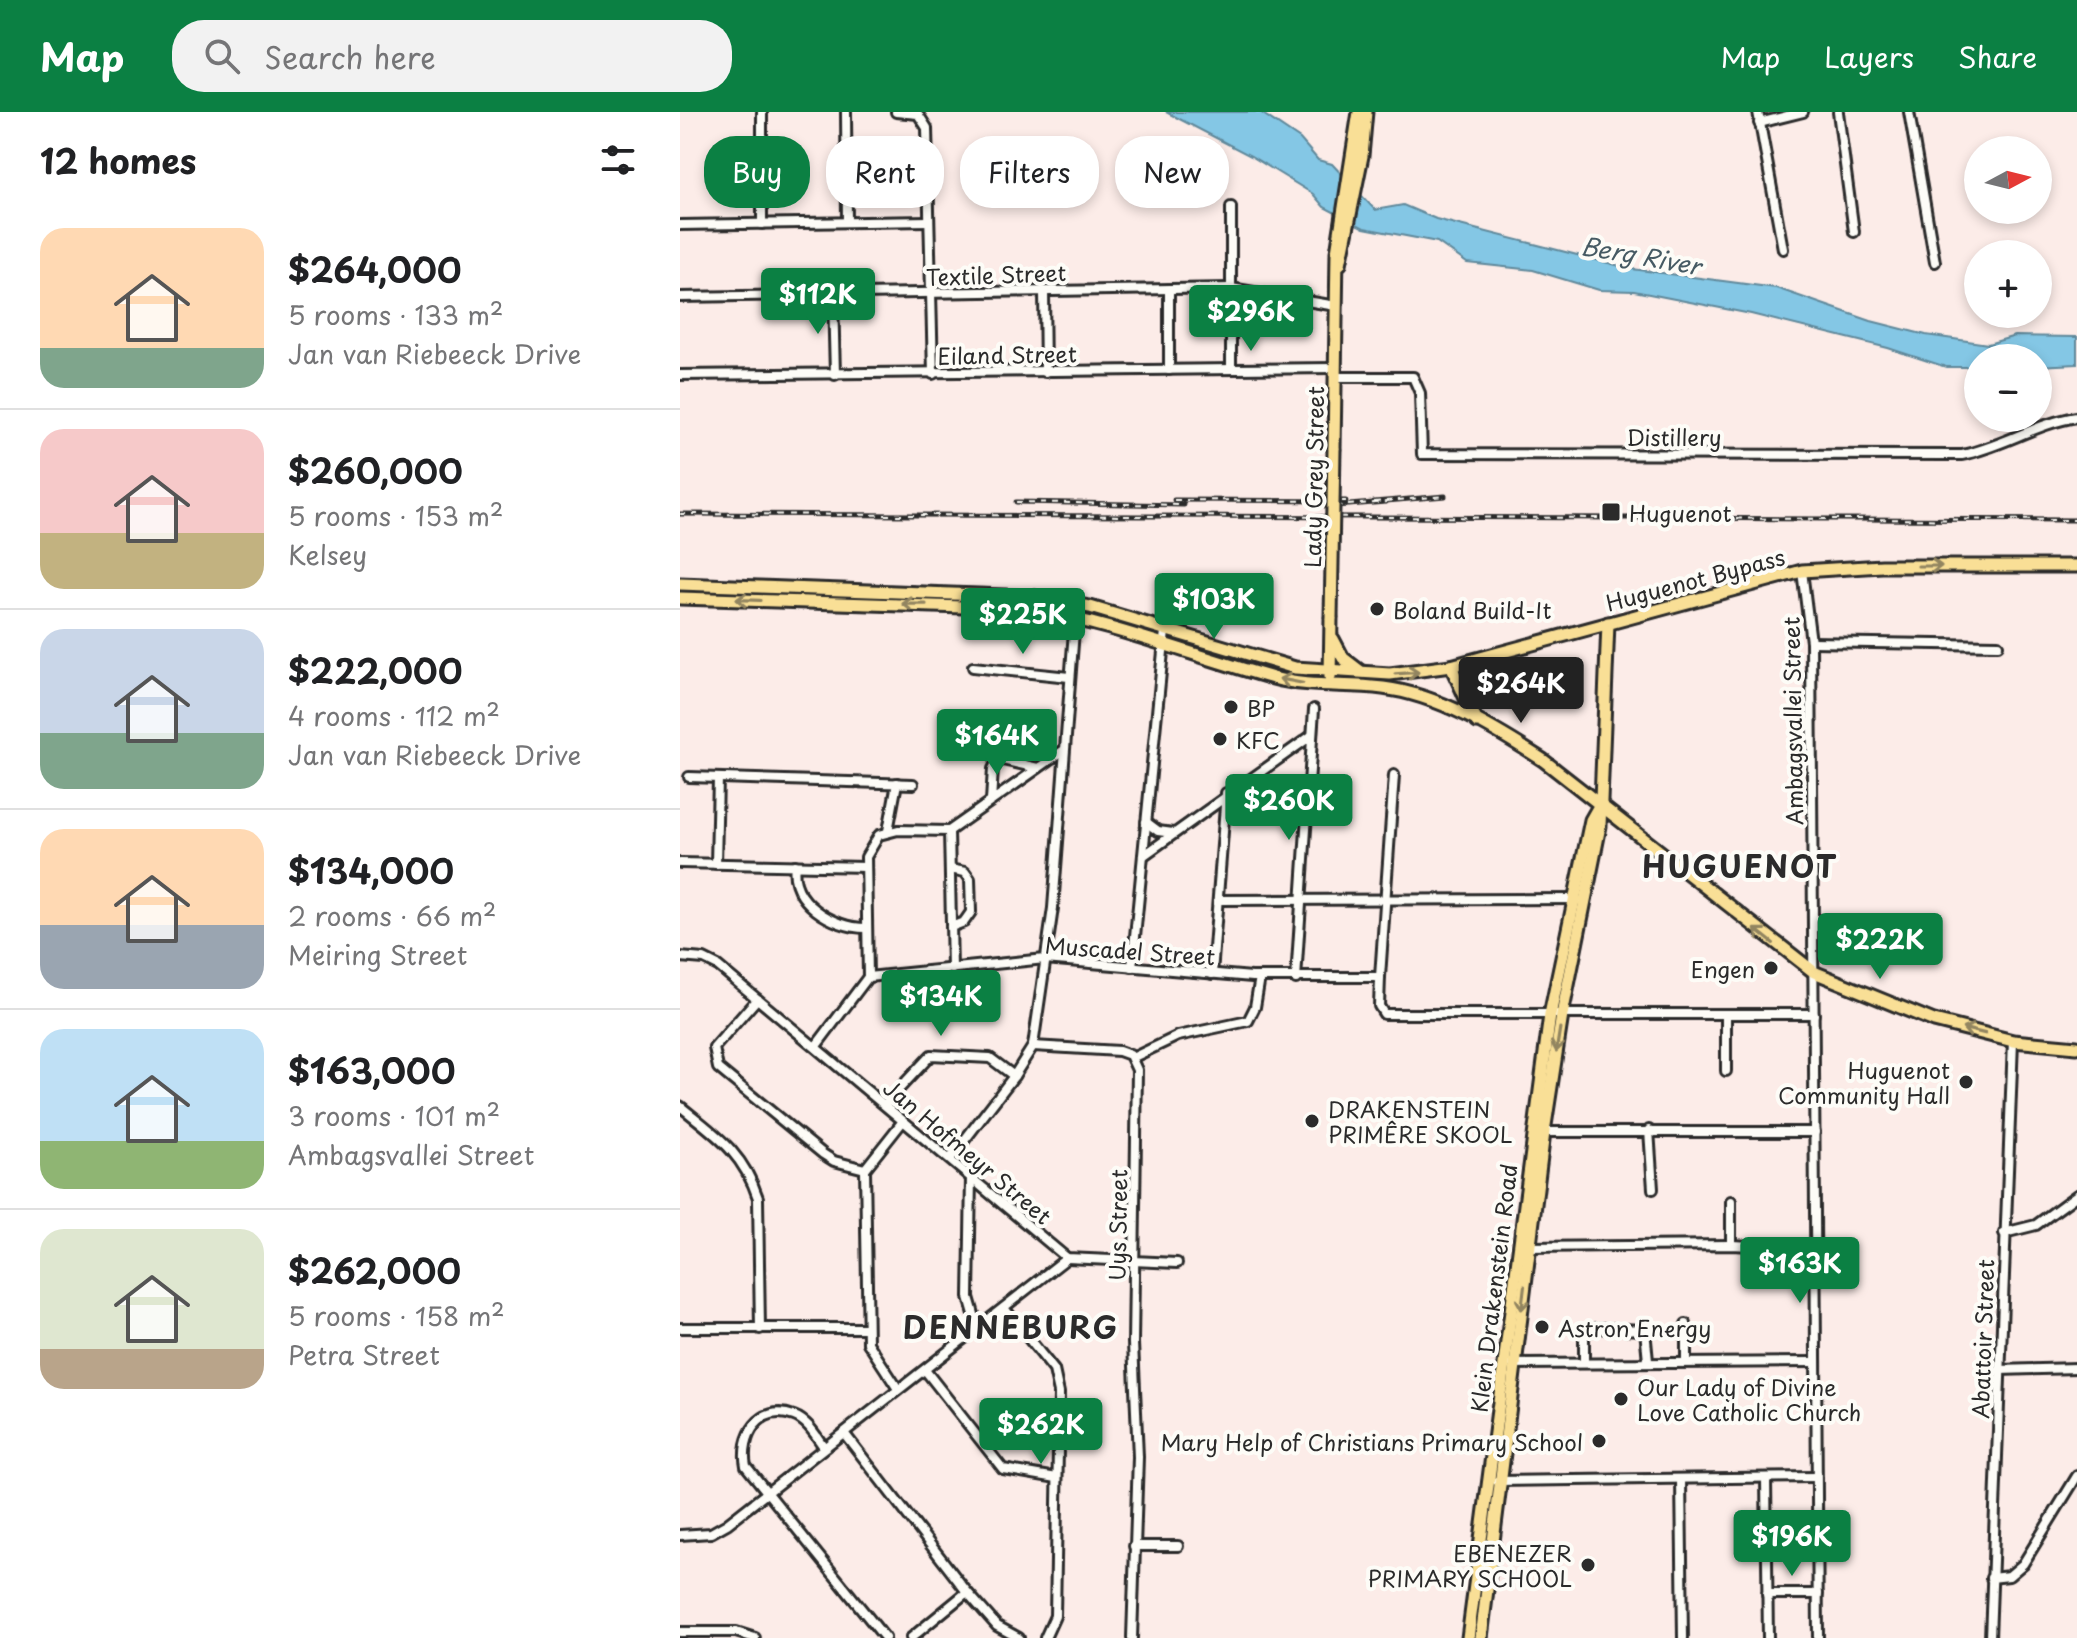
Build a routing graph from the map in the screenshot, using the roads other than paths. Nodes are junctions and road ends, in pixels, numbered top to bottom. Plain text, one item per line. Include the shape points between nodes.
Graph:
1 (762, 112) edge
2 (846, 112) edge
3 (896, 112) edge
4 (1359, 112) edge
5 (1366, 112) edge
6 (1803, 112) edge
7 (1838, 112) edge
8 (1909, 112) edge
9 (1758, 116) edge
10 (1357, 155) junction
11 (1231, 207) dead end
12 (929, 221) junction
13 (847, 222) junction
14 (762, 224) junction
15 (680, 225) edge
16 (1854, 232) dead end
17 (1783, 249) dead end
18 (1935, 262) dead end
19 (1231, 288) junction
20 (1169, 289) junction
21 (1044, 291) junction
22 (933, 294) junction
23 (833, 296) junction
24 (680, 297) edge
25 (1336, 306) junction
26 (1231, 369) junction
27 (1169, 370) junction
28 (1045, 372) junction
29 (1334, 372) junction
30 (933, 374) junction
31 (680, 375) edge
32 (835, 375) junction
33 (2077, 417) edge
34 (2077, 566) edge
35 (1802, 571) junction
36 (680, 584) edge
37 (680, 598) edge
38 (1076, 604) junction
39 (1075, 618) junction
40 (1608, 623) junction
41 (1331, 635) junction
42 (1164, 638) junction
43 (1811, 642) junction
44 (1998, 645) dead end
45 (1451, 666) junction
46 (973, 667) dead end
47 (1330, 671) junction
48 (1362, 673) junction
49 (1069, 677) junction
50 (1329, 686) junction
51 (1314, 709) dead end
52 (1477, 722) junction
53 (1311, 736) junction
54 (1064, 750) junction
55 (1038, 768) junction
56 (1394, 775) dead end
57 (689, 777) dead end
58 (718, 778) junction
59 (897, 783) junction
60 (913, 784) dead end
61 (1226, 793) junction
62 (991, 801) junction
63 (1599, 805) junction
64 (1146, 822) junction
65 (888, 831) junction
66 (949, 831) junction
67 (1173, 833) junction
68 (1143, 856) junction
69 (680, 863) edge
70 (716, 864) junction
71 (795, 865) junction
72 (866, 867) junction
73 (950, 869) junction
74 (1580, 899) junction
75 (1218, 900) junction
76 (1302, 900) junction
77 (1386, 900) junction
78 (951, 927) junction
79 (866, 928) junction
80 (680, 957) edge
81 (1045, 959) junction
82 (1132, 967) junction
83 (952, 969) junction
84 (1814, 972) junction
85 (1212, 974) junction
86 (868, 977) junction
87 (1260, 977) junction
88 (1380, 977) junction
89 (1296, 979) junction
90 (757, 999) junction
91 (1726, 1014) junction
92 (1814, 1014) junction
93 (1556, 1015) junction
94 (2013, 1041) junction
95 (816, 1046) junction
96 (1033, 1046) junction
97 (2077, 1047) edge
98 (1132, 1058) junction
99 (1726, 1071) dead end
100 (1014, 1076) junction
101 (885, 1104) junction
102 (680, 1106) edge
103 (903, 1121) junction
104 (1649, 1130) junction
105 (1538, 1132) junction
106 (1815, 1132) junction
107 (950, 1159) junction
108 (865, 1169) junction
109 (971, 1177) junction
110 (1653, 1189) dead end
111 (2077, 1195) edge
112 (1731, 1201) dead end
113 (2004, 1233) junction
114 (1731, 1245) junction
115 (1524, 1248) junction
116 (1816, 1249) junction
117 (1067, 1258) junction
118 (1134, 1261) junction
119 (1177, 1263) dead end
120 (1004, 1308) junction
121 (1686, 1324) dead end
122 (680, 1328) edge
123 (866, 1328) junction
124 (978, 1328) junction
125 (760, 1329) junction
126 (1648, 1361) junction
127 (1686, 1361) junction
128 (1584, 1362) junction
129 (1816, 1362) junction
130 (1509, 1364) junction
131 (2077, 1368) edge
132 (925, 1370) junction
133 (1999, 1370) junction
134 (898, 1389) junction
135 (844, 1433) junction
136 (824, 1447) junction
137 (2077, 1476) edge
138 (1816, 1477) junction
139 (1057, 1478) junction
140 (1766, 1478) junction
141 (1681, 1479) junction
142 (1495, 1481) junction
143 (767, 1492) junction
144 (680, 1535) edge
145 (1134, 1546) junction
146 (1178, 1546) dead end
147 (1991, 1578) junction
148 (967, 1592) junction
149 (1767, 1594) junction
150 (1818, 1594) junction
151 (680, 1632) edge
152 (754, 1638) edge
153 (885, 1638) edge
154 (911, 1638) edge
155 (1019, 1638) edge
156 (1045, 1638) edge
157 (1132, 1638) edge
158 (1468, 1638) edge
159 (1481, 1638) edge
160 (1683, 1638) edge
161 (1768, 1638) edge
162 (1818, 1638) edge
163 (1990, 1638) edge

1 - 14 street
2 - 13 street
3 - 12 street via 918,114 927,128
4 - 10 main road, Lady Grey Street
5 - 10 main road, Lady Grey Street
6 - 9 street
7 - 16 street
8 - 18 street
9 - 17 street
10 - 25 main road, Lady Grey Street
11 - 19 street
12 - 13 street
12 - 22 street
13 - 14 street
14 - 15 street
19 - 20 street, Textile Street
19 - 25 street, Textile Street
19 - 26 street
20 - 21 street, Textile Street
20 - 27 street
21 - 22 street, Textile Street
21 - 28 street
22 - 23 street, Textile Street
22 - 30 street
23 - 24 street, Textile Street
23 - 32 street
25 - 29 main road, Lady Grey Street
26 - 27 street, Eiland Street
26 - 29 street, Eiland Street
27 - 28 street, Eiland Street
28 - 30 street, Eiland Street
29 - 33 street, Distillery via 1413,377 1420,393 1422,454 1962,455
29 - 41 main road, Lady Grey Street, bridge
30 - 32 street, Eiland Street
31 - 32 street, Eiland Street
35 -> 34 main road, Huguenot Bypass
35 - 40 main road, Huguenot Bypass
35 - 43 street, Ambagsvallei Street
36 - 38 main road via 1003,594
39 -> 37 main road via 1001,607
38 - 39 street
38 - 42 main road
39 - 42 main road
39 - 49 street
40 - 45 main road, Huguenot Bypass
40 - 63 main road, Klein Drakenstein Road
41 - 47 main road, Lady Grey Street
41 - 48 main road via 1341,656
42 - 47 main road, Huguenot Bypass
50 -> 42 main road via 1273,677
42 - 64 street
43 - 44 street
43 - 84 street, Ambagsvallei Street
48 -> 45 main road, Huguenot Bypass
45 - 52 main road
46 - 49 street
47 - 48 main road, Huguenot Bypass
47 - 50 main road, Lady Grey Street
49 - 54 street
50 - 52 main road via 1406,692
51 - 53 street
52 - 63 main road via 1543,760
53 - 61 street
53 - 76 street
54 - 55 street
54 - 81 street
55 - 62 street
55 - 62 street via 998,759
56 - 77 street
57 - 58 street
58 - 59 street
58 - 70 street
59 - 60 street
59 - 65 street
61 - 67 street
61 - 75 street
62 - 66 street
63 - 74 main road, Klein Drakenstein Road via 1591,820
84 -> 63 main road
64 - 67 street
64 - 68 street
65 - 66 street
65 - 72 street via 870,848
66 - 73 street
67 - 68 street
68 - 82 street
69 - 70 street
70 - 71 street
71 - 72 street
71 - 79 street via 793,880 799,894 839,925
72 - 79 street
73 - 78 street
73 - 78 street via 965,872 970,879 971,912
74 - 77 street
74 - 93 main road, Klein Drakenstein Road
75 - 76 street
75 - 85 street
76 - 77 street
76 - 89 street
77 - 88 street
78 - 83 street
79 - 86 street
80 - 90 street, Jan Hofmeyr Street via 718,966
81 - 82 street, Muscadel Street
81 - 83 street, Muscadel Street
81 - 96 street
82 - 85 street, Muscadel Street
83 - 86 street, Muscadel Street
84 - 92 street, Ambagsvallei Street
94 -> 84 main road via 1934,1021
85 - 87 street, Muscadel Street
86 - 95 street
87 - 89 street, Muscadel Street
87 - 98 street via 1248,1021 1178,1036
88 - 89 street, Muscadel Street
88 - 93 street via 1379,1006 1388,1016
90 - 95 street, Jan Hofmeyr Street
90 - 108 street via 714,1048 718,1068 823,1154
91 - 92 street
91 - 93 street
91 - 99 street
92 - 106 street, Ambagsvallei Street
93 - 105 main road, Klein Drakenstein Road
94 - 97 main road
94 - 113 street, Abattoir Street
95 - 101 street, Jan Hofmeyr Street
96 - 98 street via 1119,1051
96 - 100 street
98 - 118 street, Uys Street via 1137,1070
100 - 101 street via 990,1058 931,1055
100 - 107 street
101 - 103 street, Jan Hofmeyr Street
102 - 125 street via 732,1148 751,1177 758,1198
103 - 107 street, Jan Hofmeyr Street
103 - 108 street
104 - 105 street
104 - 106 street
104 - 110 street
105 - 115 main road, Klein Drakenstein Road
106 - 116 street, Ambagsvallei Street
107 - 109 street, Jan Hofmeyr Street
108 - 123 street
109 - 117 street, Jan Hofmeyr Street
109 - 124 street via 969,1297
111 - 113 street via 2036,1225
112 - 114 street
113 - 133 street, Abattoir Street
114 - 115 street
114 - 116 street
115 - 130 main road, Klein Drakenstein Road
116 - 129 street, Ambagsvallei Street
117 - 118 street
117 - 120 street
118 - 119 street
118 - 145 street, Uys Street
120 - 124 street
120 - 139 street via 1057,1380
121 - 127 street
122 - 125 street
123 - 125 street
123 - 134 street via 875,1360
124 - 132 street
126 - 127 street
126 - 128 street
126 - 128 street via 1645,1330 1612,1328 1585,1331
127 - 129 street
128 - 130 street
129 - 138 street, Ambagsvallei Street
130 - 142 main road, Klein Drakenstein Road
131 - 133 street
132 - 134 street
132 - 139 street via 1003,1469
133 - 147 street, Abattoir Street
134 - 135 street
135 - 136 street
135 - 148 street
136 - 143 street
136 - 143 street via 795,1416 766,1416 753,1425 745,1437 746,1466
137 - 147 street via 2023,1564 2009,1576
138 - 140 street
138 - 150 street, Ambagsvallei Street
139 - 156 street via 1055,1616
140 - 141 street
140 - 149 street
141 - 142 street
141 - 160 street
142 - 158 main road, Klein Drakenstein Road
142 - 159 main road, Klein Drakenstein Road
143 - 144 street via 719,1529
143 - 153 street
145 - 146 street
145 - 157 street, Uys Street
147 - 163 street, Abattoir Street
148 - 154 street
148 - 155 street via 997,1626
149 - 150 street
149 - 161 street
150 - 162 street, Ambagsvallei Street
151 - 152 street via 736,1632

